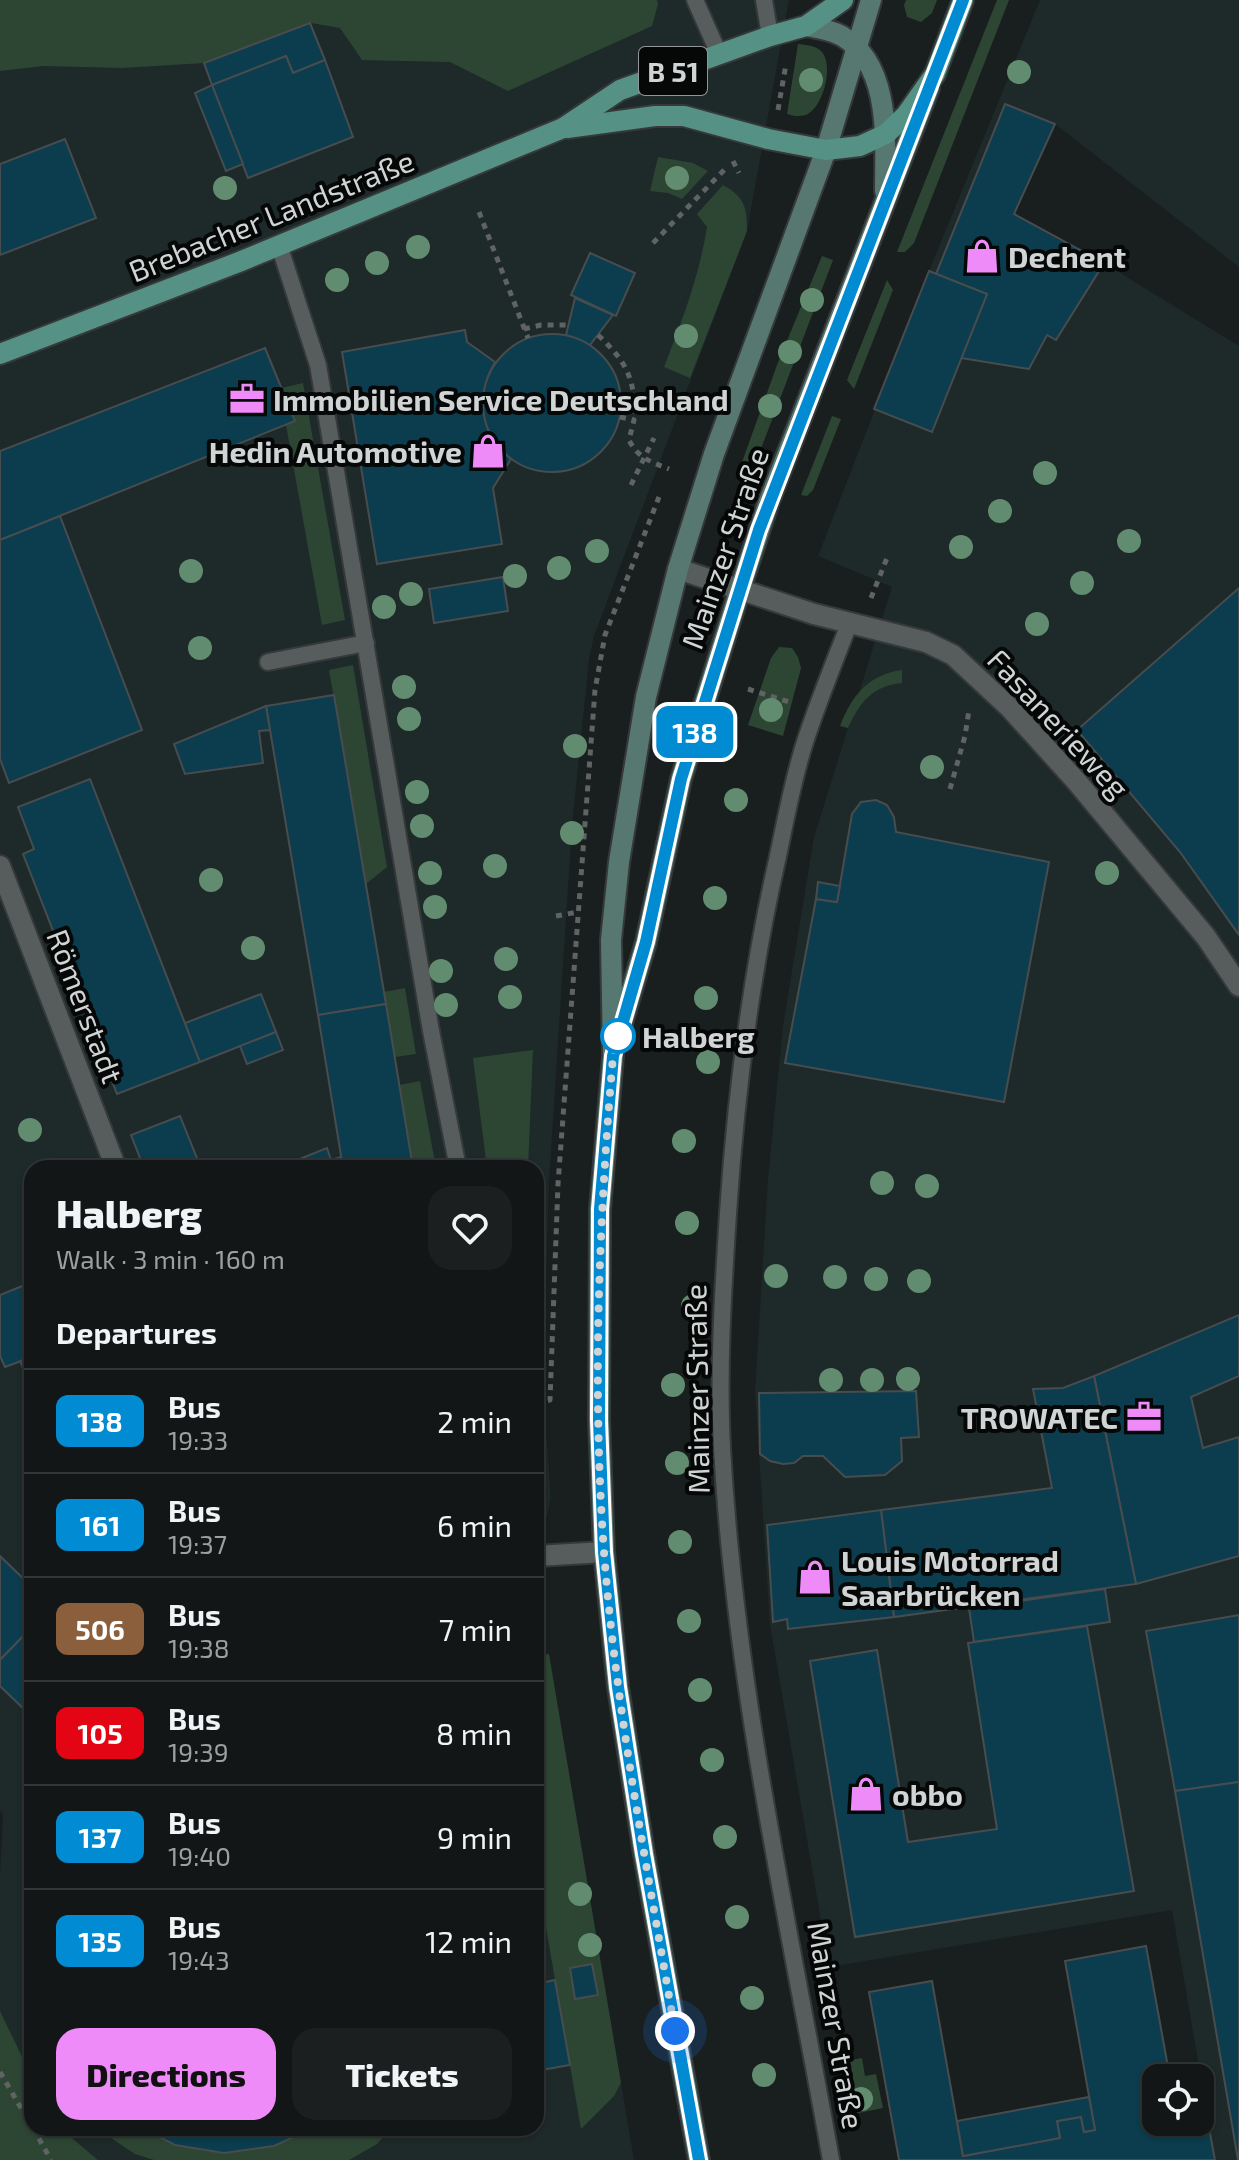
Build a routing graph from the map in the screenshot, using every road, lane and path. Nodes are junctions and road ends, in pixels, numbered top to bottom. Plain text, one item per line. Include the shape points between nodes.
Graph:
1 (695, 0) edge
2 (764, 0) edge
3 (843, 0) edge
4 (871, 0) edge
5 (963, 0) edge
6 (806, 26) junction
7 (770, 36) junction
8 (856, 49) junction
9 (719, 54) junction
10 (787, 58) dead end
11 (935, 74) junction
12 (777, 113) dead end
13 (563, 128) junction
14 (886, 134) junction
15 (826, 150) junction
16 (728, 166) dead end
17 (479, 212) dead end
18 (653, 243) dead end
19 (279, 245) junction
20 (865, 255) junction
21 (568, 325) dead end
22 (524, 329) junction
23 (598, 335) dead end
24 (528, 338) dead end
25 (0, 354) edge
26 (620, 417) dead end
27 (634, 420) junction
28 (654, 438) dead end
29 (643, 459) junction
30 (669, 469) dead end
31 (631, 485) dead end
32 (659, 497) dead end
33 (887, 558) dead end
34 (678, 569) junction
35 (877, 581) dead end
36 (740, 589) junction
37 (849, 624) junction
38 (366, 643) junction
39 (268, 662) dead end
40 (748, 689) dead end
41 (816, 711) junction
42 (968, 719) dead end
43 (950, 789) dead end
44 (0, 866) edge
45 (578, 912) junction
46 (556, 916) dead end
47 (1239, 986) edge
48 (613, 1056) junction
49 (113, 1160) edge
50 (456, 1160) edge
51 (544, 1401) edge
52 (604, 1552) junction
53 (544, 1556) edge
54 (0, 2072) edge
55 (24, 2113) edge
56 (37, 2136) edge
57 (51, 2160) edge
58 (699, 2160) edge
59 (831, 2160) edge

1 - 9 lane
2 - 7 lane
3 - 6 main road, Brebacher Landstraße / B 51
4 - 8 main road, Mainzer Straße
5 - 11 main road, Mainzer Straße / B 51
6 - 7 main road, Brebacher Landstraße / B 51
6 - 8 main road via 843,36
7 - 9 main road, Brebacher Landstraße / B 51
8 - 14 main road via 873,73
8 - 15 main road, Mainzer Straße
9 - 13 main road, Brebacher Landstraße / B 51 via 620,90
10 - 12 path
11 - 14 main road, Mainzer Straße / B 51
11 - 20 main road, Mainzer Straße
13 - 15 main road, Brebacher Landstraße / B 51 via 684,116
13 - 19 main road, Brebacher Landstraße / B 51
14 - 15 main road, Mainzer Straße / B 51 via 860,146
14 - 20 main road via 885,195
15 - 34 main road, Mainzer Straße via 714,454
16 - 18 path
17 - 22 path
19 - 25 main road, Brebacher Landstraße / B 51
19 - 38 lane via 318,365
20 - 36 main road, Mainzer Straße
21 - 22 path
22 - 24 path
23 - 27 path via 629,374
26 - 27 path
27 - 29 path via 629,440
28 - 29 path
29 - 30 path
29 - 31 path
32 - 45 path via 605,635 595,690
33 - 35 path
34 - 36 street, Fasanerieweg
34 - 48 main road, Mainzer Straße via 646,697 619,862 611,940
36 - 37 street, Fasanerieweg
36 - 48 main road, Mainzer Straße via 681,779 646,942
37 - 41 lane, Mainzer Straße
37 - 47 street, Fasanerieweg via 926,642 974,673 1150,868
38 - 39 lane
38 - 50 lane
40 - 41 path
41 - 59 lane, Mainzer Straße via 793,784 746,1022 724,1284 722,1445 745,1671
42 - 43 path
44 - 49 street, Römerstadt
45 - 46 path
45 - 51 path via 558,1184 550,1400
48 - 52 main road, Mainzer Straße via 600,1209
52 - 53 street
52 - 58 main road, Mainzer Straße via 618,1687
54 - 55 path
56 - 57 path

